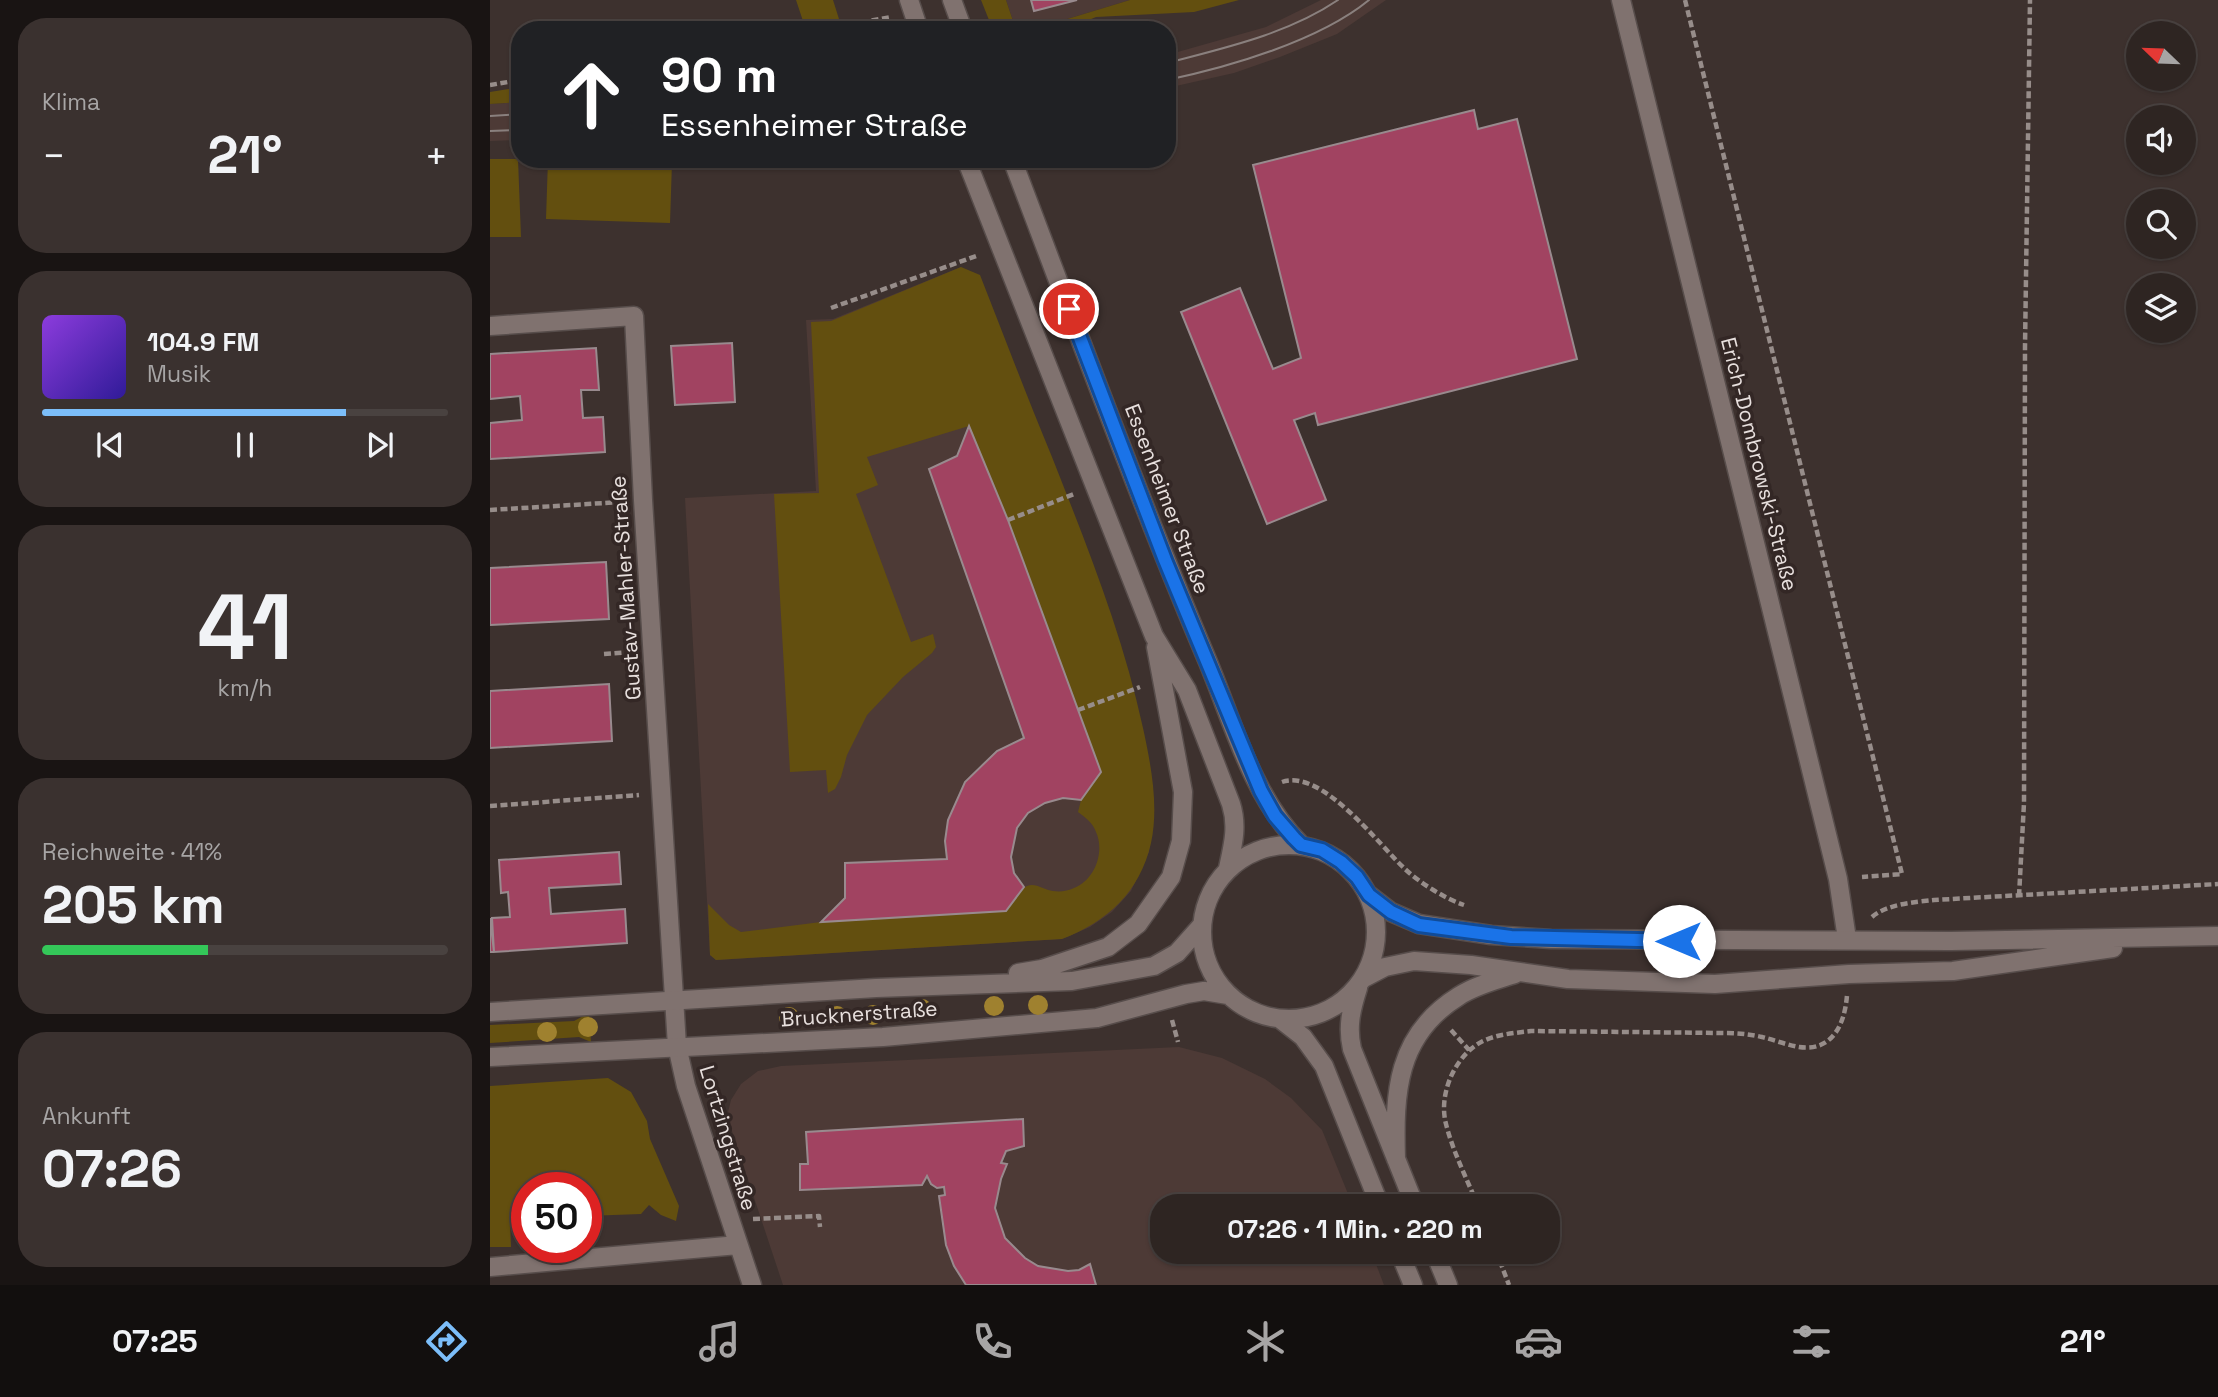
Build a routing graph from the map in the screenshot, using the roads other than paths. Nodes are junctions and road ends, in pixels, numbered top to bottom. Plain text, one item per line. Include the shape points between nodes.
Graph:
1 (909, 0) edge
2 (952, 0) edge
3 (1621, 0) edge
4 (916, 21) edge
5 (960, 21) edge
6 (970, 168) edge
7 (1015, 168) edge
8 (490, 326) edge
9 (1154, 636) junction
10 (1301, 845) junction
11 (1228, 868) junction
12 (1369, 895) junction
13 (1202, 925) junction
14 (2218, 936) edge
15 (2186, 938) junction
16 (1847, 939) junction
17 (1519, 973) junction
18 (1361, 981) junction
19 (965, 983) junction
20 (1228, 995) junction
21 (674, 1001) junction
22 (490, 1012) edge
23 (1280, 1019) junction
24 (677, 1046) junction
25 (490, 1057) edge
26 (1395, 1159) junction
27 (1375, 1194) edge
28 (1410, 1194) edge
29 (738, 1245) junction
30 (1404, 1264) edge
31 (1439, 1264) edge
32 (490, 1267) edge
33 (752, 1285) edge
34 (1413, 1285) edge
35 (1448, 1285) edge

1 - 4 main road
2 - 5 main road
3 - 16 main road, Erich-Dombrowski-Straße via 1838,879
6 - 9 main road
7 - 10 main road, Essenheimer Straße via 1165,560 1261,791 1275,816
8 - 21 main road, Gustav-Mahler-Straße via 634,316
9 - 11 main road via 1187,690 1231,803 1236,819
9 - 19 main road via 1183,792 1181,841 1171,877 1139,924 1108,947 1042,969
10 - 11 main road via 1262,849
10 - 12 main road via 1322,850 1341,862
11 - 13 main road via 1206,904
12 - 16 main road via 1419,925 1490,935 1633,941
12 - 18 main road via 1377,937
13 - 19 main road, Brucknerstraße via 1177,953 1154,966 1072,981
13 - 20 main road via 1207,963
14 - 15 main road
15 - 16 main road
15 - 17 main road via 1953,971 1715,984
17 - 18 main road via 1414,961 1385,967
17 - 26 main road via 1459,995 1415,1040 1398,1084
18 - 23 main road via 1332,1008 1316,1016
18 - 26 main road via 1349,1016 1349,1035
19 - 21 main road, Brucknerstraße
20 - 23 main road via 1252,1011
20 - 24 main road, Brucknerstraße via 1186,994 1097,1018 883,1037
21 - 22 main road, Brucknerstraße
21 - 24 main road, Lortzingstraße
23 - 27 main road via 1303,1037 1324,1066
24 - 25 main road, Brucknerstraße
24 - 29 main road, Lortzingstraße
26 - 28 main road
29 - 32 main road
29 - 33 main road, Lortzingstraße
30 - 34 main road
31 - 35 main road

